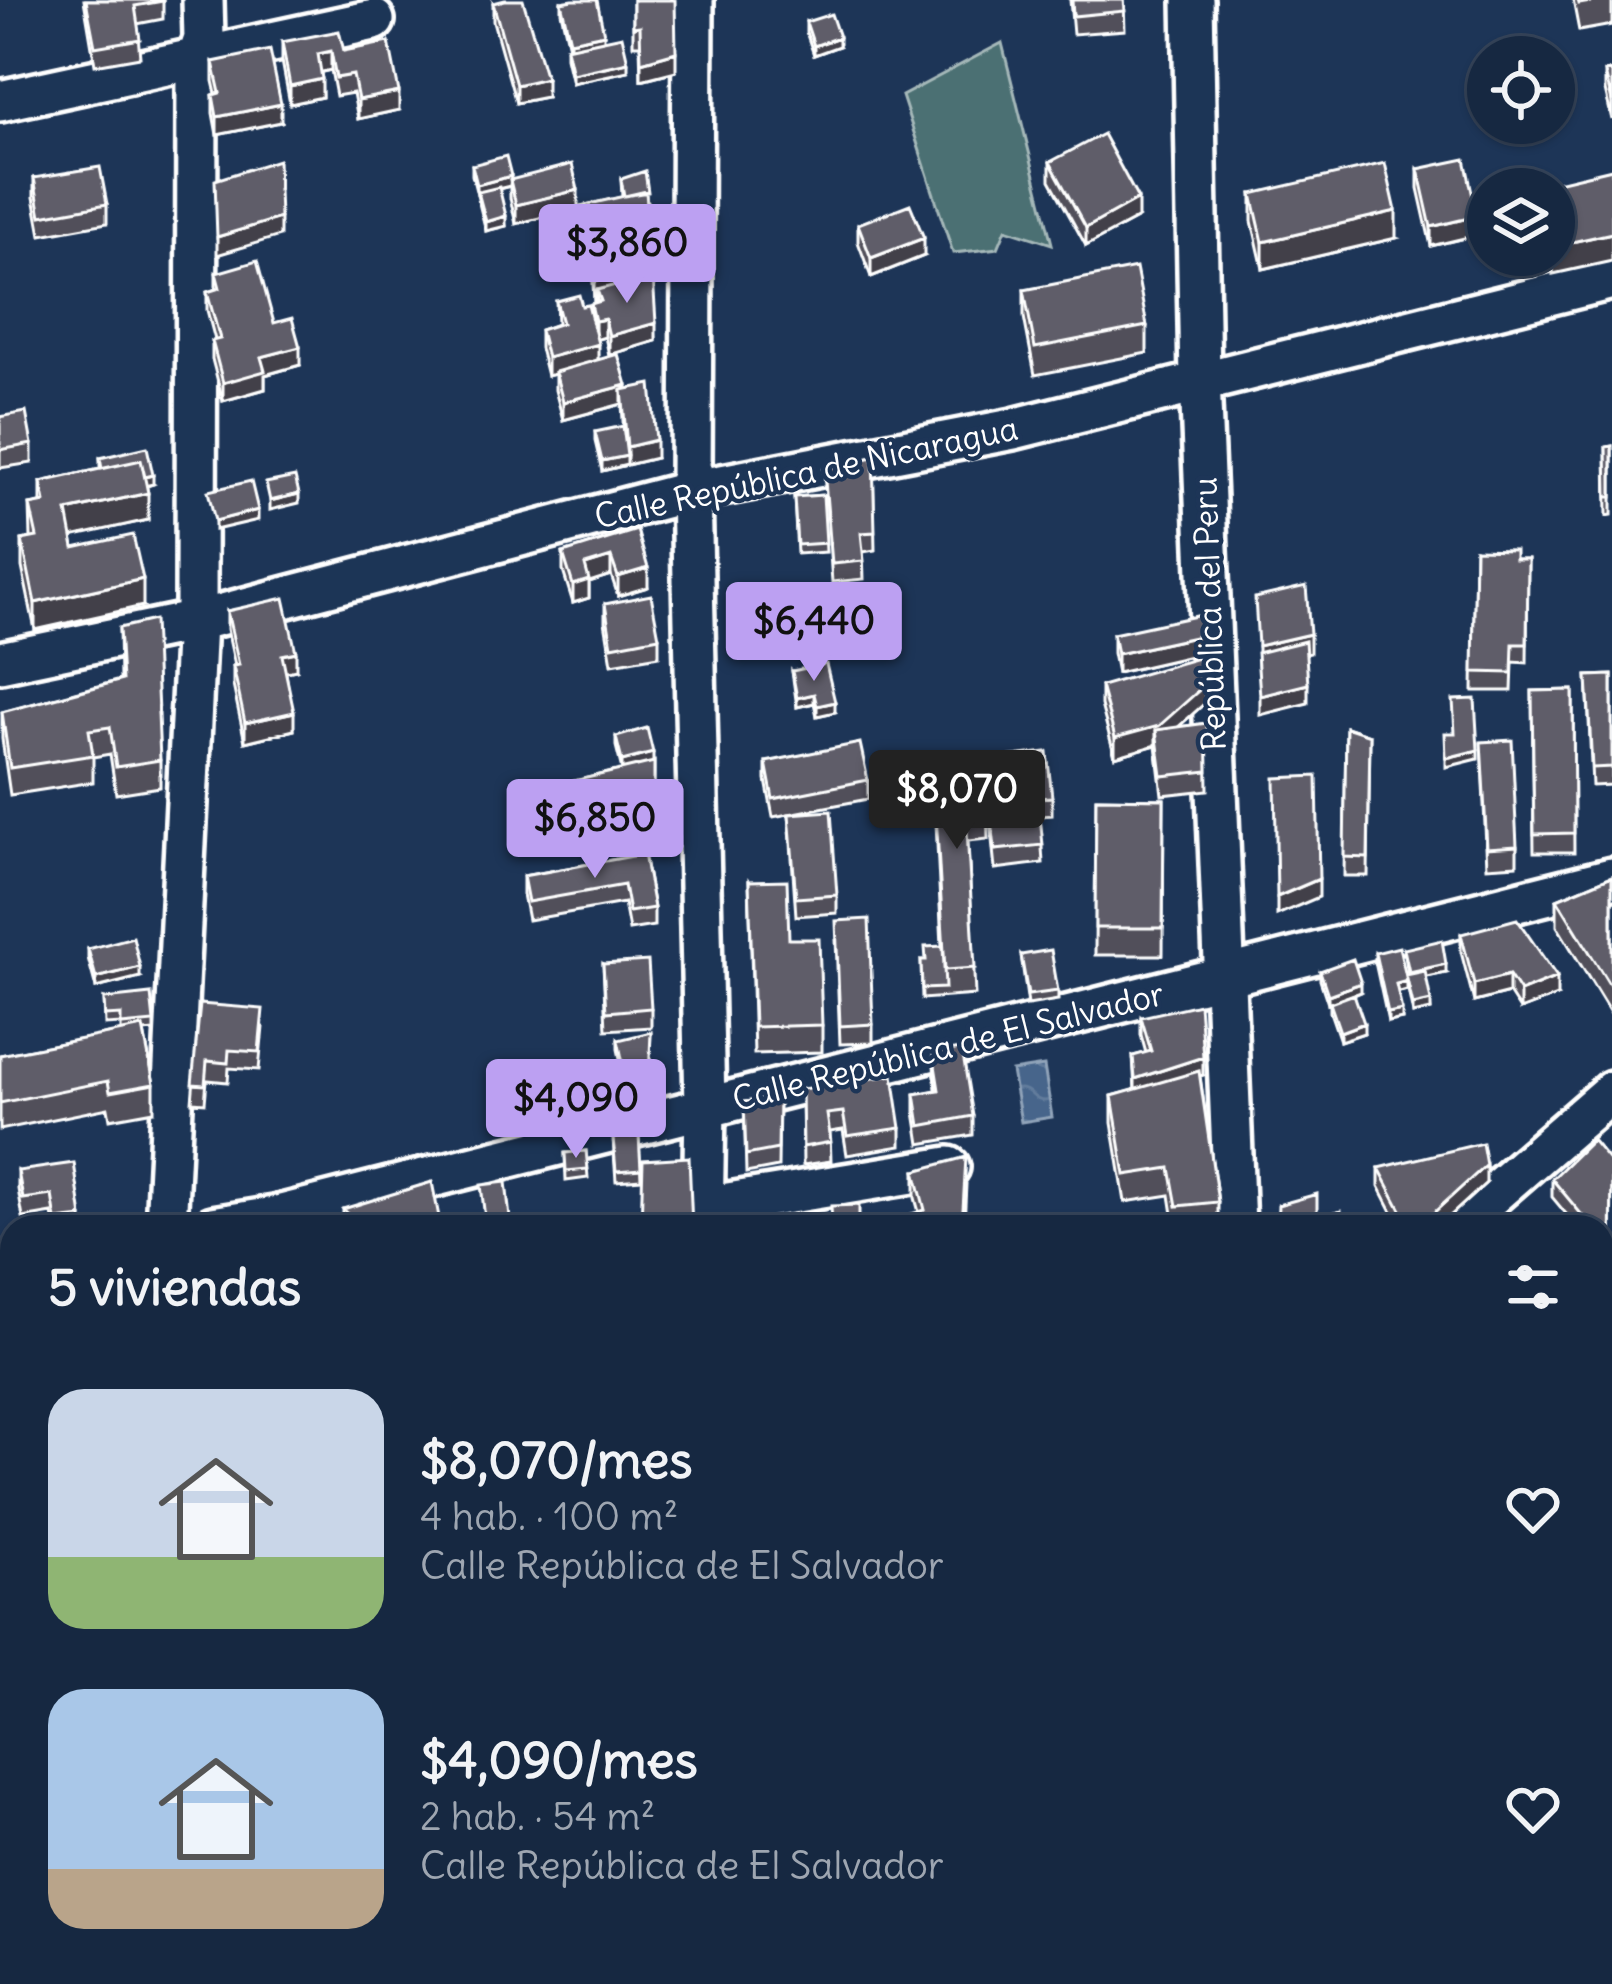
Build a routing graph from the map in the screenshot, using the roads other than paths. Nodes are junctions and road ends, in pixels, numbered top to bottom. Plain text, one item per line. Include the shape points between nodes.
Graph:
1 (203, 0) edge
2 (693, 0) edge
3 (1193, 0) edge
4 (374, 20) dead end
5 (197, 59) junction
6 (0, 101) edge
7 (1612, 279) edge
8 (1200, 380) junction
9 (691, 491) junction
10 (196, 621) junction
11 (0, 662) edge
12 (1612, 878) edge
13 (1224, 978) junction
14 (1612, 1091) edge
15 (706, 1105) junction
16 (950, 1167) edge
17 (1499, 1214) edge
18 (167, 1215) edge
19 (314, 1215) edge
20 (704, 1215) edge
21 (714, 1215) edge
22 (1234, 1215) edge

1 - 5 street
2 - 9 street
3 - 8 street, República del Peru
4 - 5 street
5 - 6 street
5 - 10 street
7 - 8 street, Calle República de Nicaragua
8 - 9 street, Calle República de Nicaragua via 1012,429
8 - 13 street, República del Peru
9 - 10 street, Calle República de Nicaragua
9 - 15 street
10 - 11 street, Calle República de Nicaragua
10 - 18 street
12 - 13 street, Calle República de El Salvador
13 - 15 street, Calle República de El Salvador
13 - 22 street, República del Peru
14 - 17 street
15 - 19 street, Calle República de El Salvador
15 - 20 street
16 - 21 street

